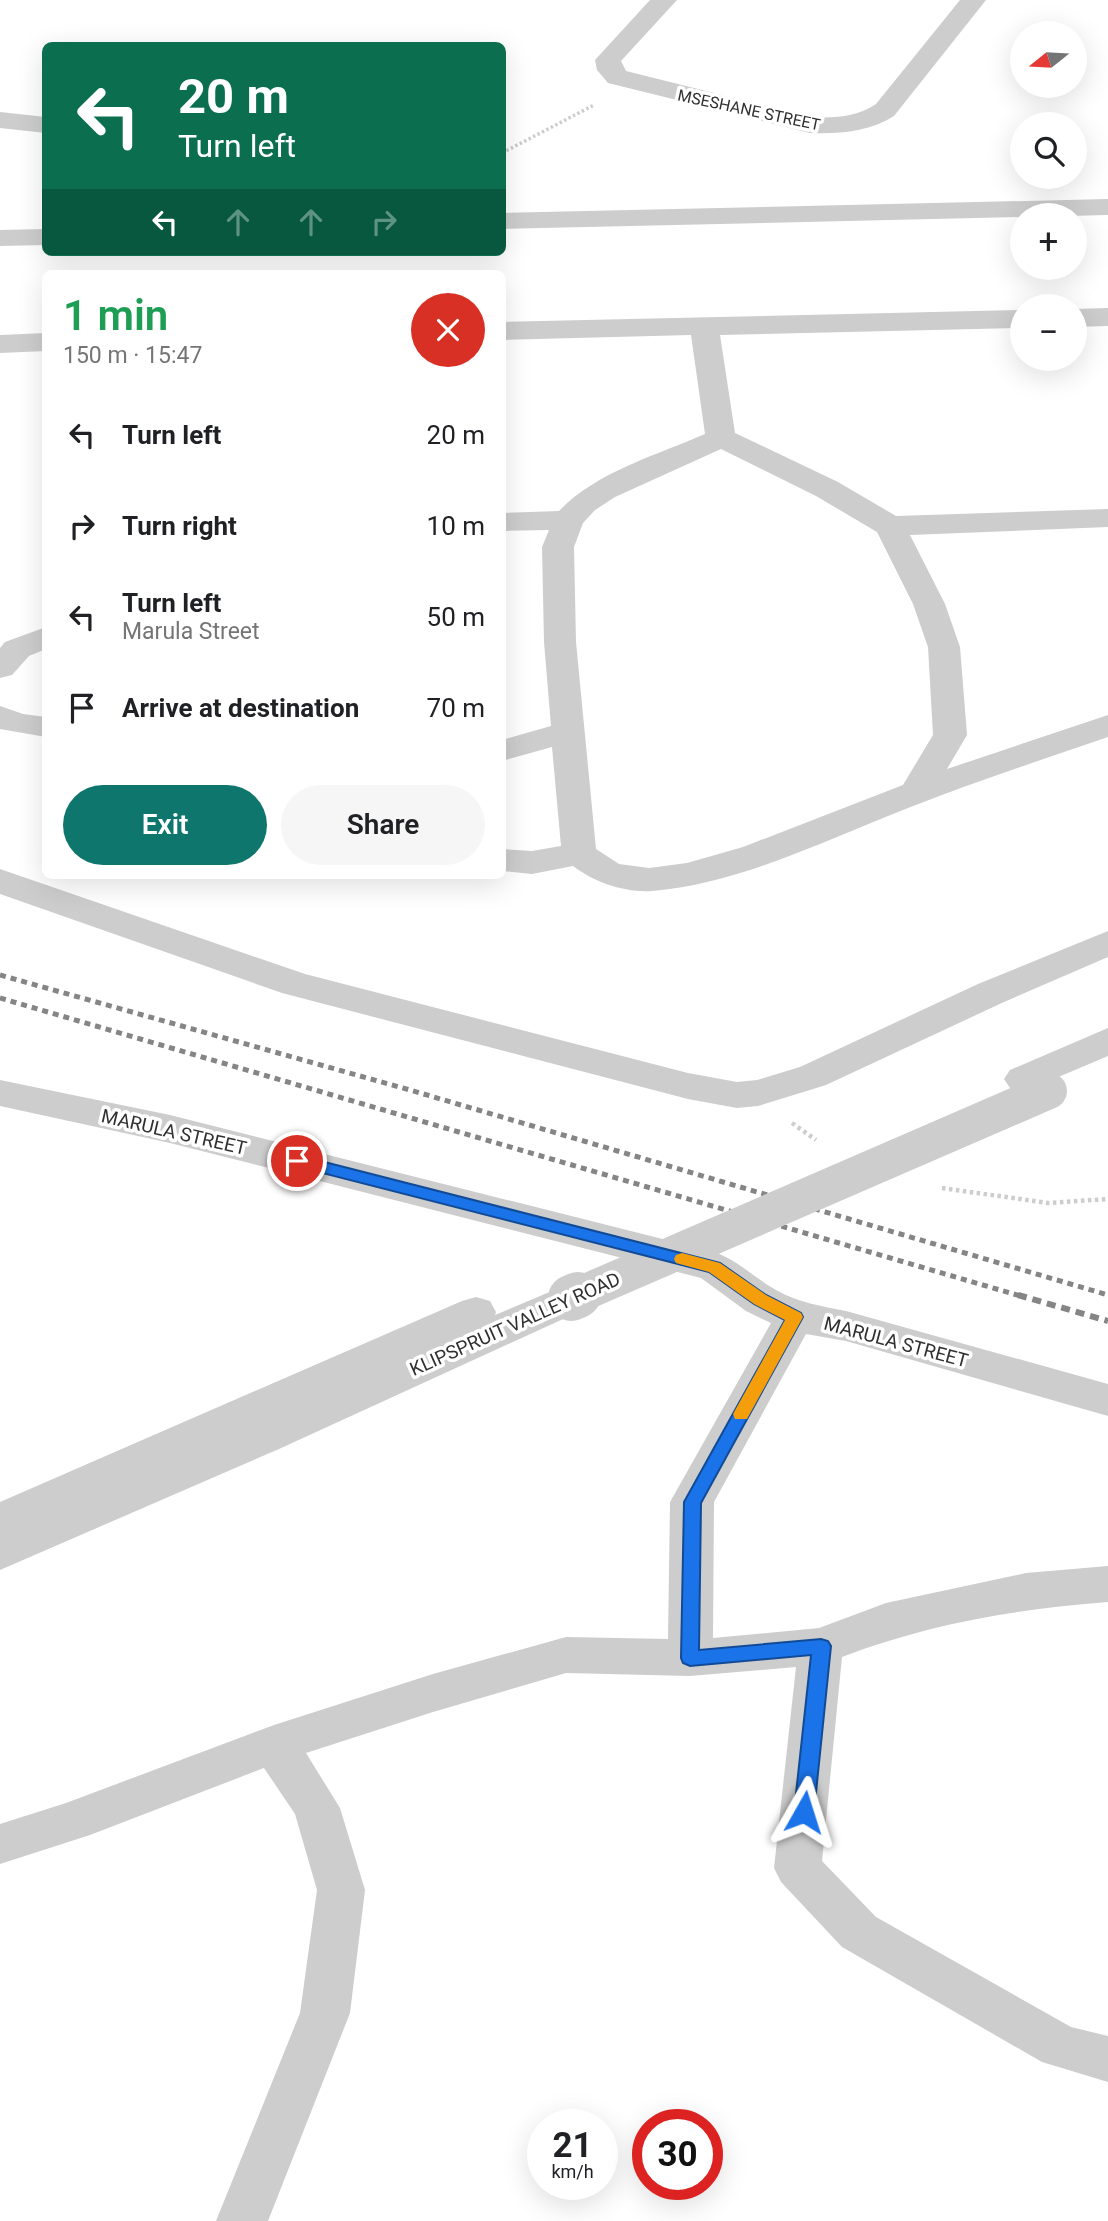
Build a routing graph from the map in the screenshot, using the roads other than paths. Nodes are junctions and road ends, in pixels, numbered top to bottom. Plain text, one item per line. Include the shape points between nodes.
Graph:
1 (664, 0) edge
2 (973, 0) edge
3 (0, 120) edge
4 (42, 125) edge
5 (1108, 207) edge
6 (506, 221) edge
7 (42, 237) edge
8 (0, 238) edge
9 (1108, 317) edge
10 (1087, 318) edge
11 (1010, 319) edge
12 (704, 327) junction
13 (506, 331) edge
14 (42, 342) edge
15 (0, 344) edge
16 (721, 438) junction
17 (1108, 518) edge
18 (568, 520) junction
19 (506, 522) edge
20 (890, 526) junction
21 (42, 639) edge
22 (0, 668) edge
23 (0, 716) edge
24 (42, 726) edge
25 (1108, 726) edge
26 (569, 731) junction
27 (506, 750) edge
28 (916, 792) junction
29 (579, 853) junction
30 (506, 861) edge
31 (0, 881) edge
32 (1108, 943) edge
33 (1108, 1041) edge
34 (1108, 1065) edge
35 (1036, 1085) junction
36 (0, 1093) edge
37 (565, 1287) junction
38 (795, 1317) junction
39 (1108, 1400) edge
40 (0, 1521) edge
41 (0, 1553) edge
42 (1108, 1584) edge
43 (821, 1646) junction
44 (690, 1658) junction
45 (274, 1744) junction
46 (0, 1844) edge
47 (1108, 2059) edge
48 (242, 2221) edge

1 - 2 street, MSESHANE STREET via 608,60 612,73 636,84 832,127 885,110
3 - 4 street
5 - 6 street
7 - 8 street
9 - 10 street
11 - 12 street
12 - 13 street
12 - 16 street
14 - 15 street
16 - 18 street via 604,490
16 - 20 street via 837,494
17 - 20 street
18 - 19 street
18 - 26 street via 558,547 560,642
20 - 28 street via 929,604 944,648 949,692 950,734
21 - 22 street via 17,649
23 - 24 street
25 - 28 street
26 - 27 street
26 - 29 street
28 - 29 street via 756,855 674,877 625,878 600,869
29 - 30 street via 544,863
31 - 32 street via 295,984 737,1095 813,1076
33 - 35 street, KLIPSPRUIT VALLEY ROAD
34 - 35 street, KLIPSPRUIT VALLEY ROAD
35 - 37 street, KLIPSPRUIT VALLEY ROAD, bridge
36 - 38 street, MARULA STREET via 183,1133 714,1267 760,1300
37 - 40 street, KLIPSPRUIT VALLEY ROAD
37 - 41 street, KLIPSPRUIT VALLEY ROAD via 264,1438
38 - 39 street, MARULA STREET via 846,1326
38 - 44 street via 692,1502
42 - 43 street via 1026,1591 886,1621
43 - 44 street
43 - 47 street via 798,1868 859,1932 1060,2046
44 - 45 street via 566,1655
45 - 46 street
45 - 48 street via 317,1808 341,1890 325,2012

